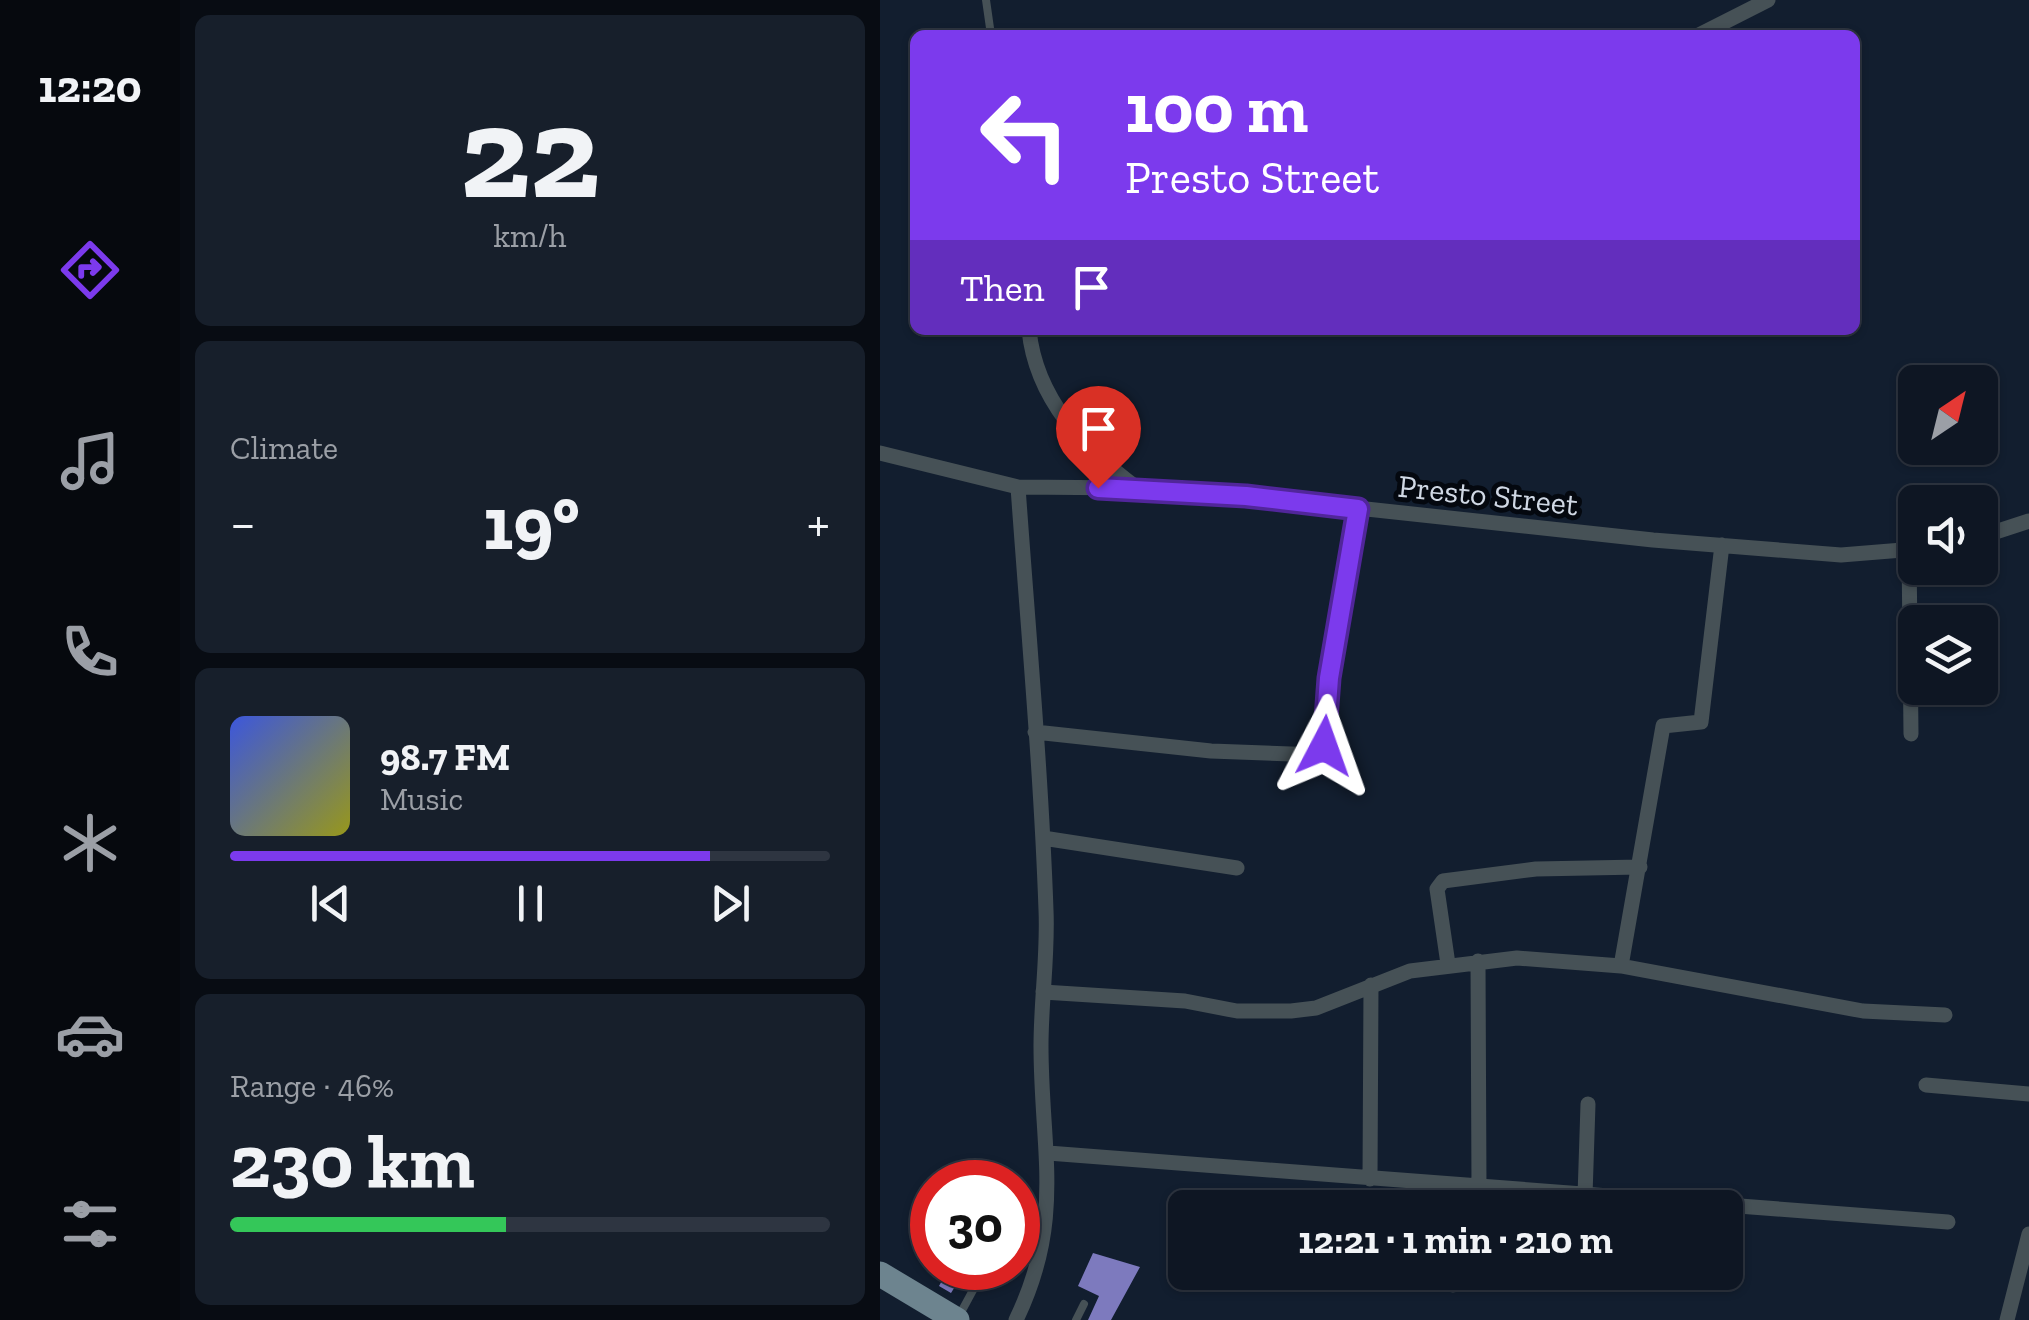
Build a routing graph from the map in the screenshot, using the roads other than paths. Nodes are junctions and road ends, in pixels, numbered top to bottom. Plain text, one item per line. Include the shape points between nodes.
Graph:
1 (986, 0) edge
2 (1768, 0) edge
3 (990, 30) edge
4 (1709, 30) edge
5 (1029, 335) edge
6 (880, 453) edge
7 (1018, 487) junction
8 (1137, 488) junction
9 (1358, 509) junction
10 (2029, 520) edge
11 (1998, 531) edge
12 (1722, 545) junction
13 (1898, 551) edge
14 (1912, 585) edge
15 (1035, 732) junction
16 (1912, 734) dead end
17 (1042, 838) junction
18 (1640, 867) junction
19 (1237, 868) dead end
20 (1478, 961) junction
21 (1448, 964) junction
22 (1622, 966) junction
23 (1371, 985) junction
24 (1043, 992) junction
25 (1945, 1015) dead end
26 (1926, 1085) dead end
27 (2029, 1094) edge
28 (1588, 1104) dead end
29 (1048, 1153) junction
30 (1370, 1179) junction
31 (1454, 1187) joint
32 (1479, 1187) junction
33 (1514, 1190) edge
34 (1585, 1190) edge
35 (1743, 1207) edge
36 (1948, 1222) dead end
37 (2029, 1234) edge
38 (2025, 1267) edge
39 (880, 1274) edge
40 (973, 1290) edge
41 (1084, 1304) dead end
42 (957, 1320) edge
43 (1016, 1320) edge
44 (1076, 1320) edge
45 (2008, 1320) edge

1 - 3 lane
2 - 4 street
5 - 8 street via 1039,374 1062,414 1100,460
6 - 7 street, Presto Street
7 - 8 street, Presto Street
7 - 15 street
8 - 9 street, Presto Street
9 - 12 street, Presto Street
9 - 15 street via 1318,755 1192,750
10 - 11 street
12 - 13 street, Presto Street via 1841,555
12 - 18 street via 1701,722 1663,726
14 - 16 street
15 - 17 street
17 - 19 street
17 - 24 street
18 - 21 street via 1443,880 1437,890
18 - 22 street
20 - 21 street
20 - 22 street
20 - 32 street
21 - 23 street
22 - 25 street via 1863,1011
23 - 24 street via 1316,1008 1264,1012
23 - 30 street
24 - 29 street
26 - 27 street
28 - 34 street
29 - 30 street
29 - 43 street via 1042,1251
30 - 31 street
31 - 32 street
32 - 33 street
35 - 36 street
37 - 38 street
38 - 45 street
39 - 42 main road
40 - 42 lane
41 - 44 lane

